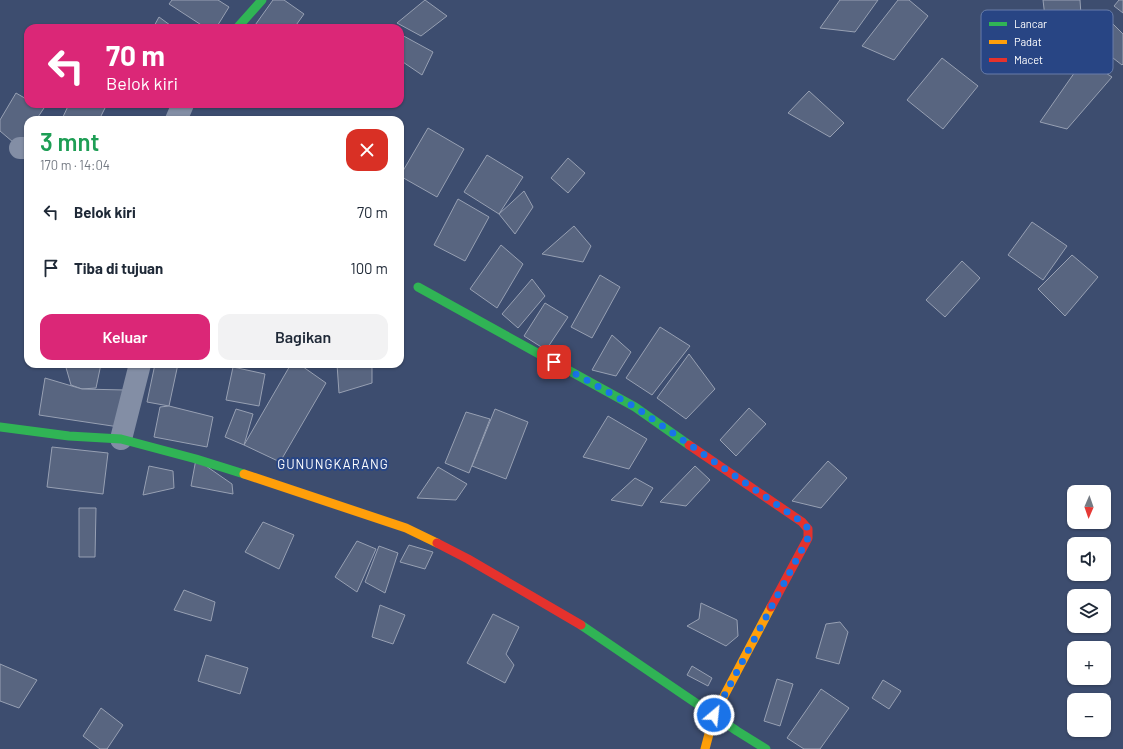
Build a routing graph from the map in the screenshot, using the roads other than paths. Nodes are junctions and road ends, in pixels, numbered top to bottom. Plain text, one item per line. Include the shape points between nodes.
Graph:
1 (262, 0) edge
2 (241, 24) edge
3 (418, 287) dead end
4 (139, 368) edge
5 (0, 427) edge
6 (121, 439) junction
7 (714, 715) junction
8 (705, 749) edge
9 (766, 749) edge

1 - 2 street
3 - 7 street via 635,407 802,522 809,530 808,538
4 - 6 street
5 - 6 street via 69,436
6 - 7 street via 203,461 406,528 468,559 588,629
7 - 8 street
7 - 9 street

